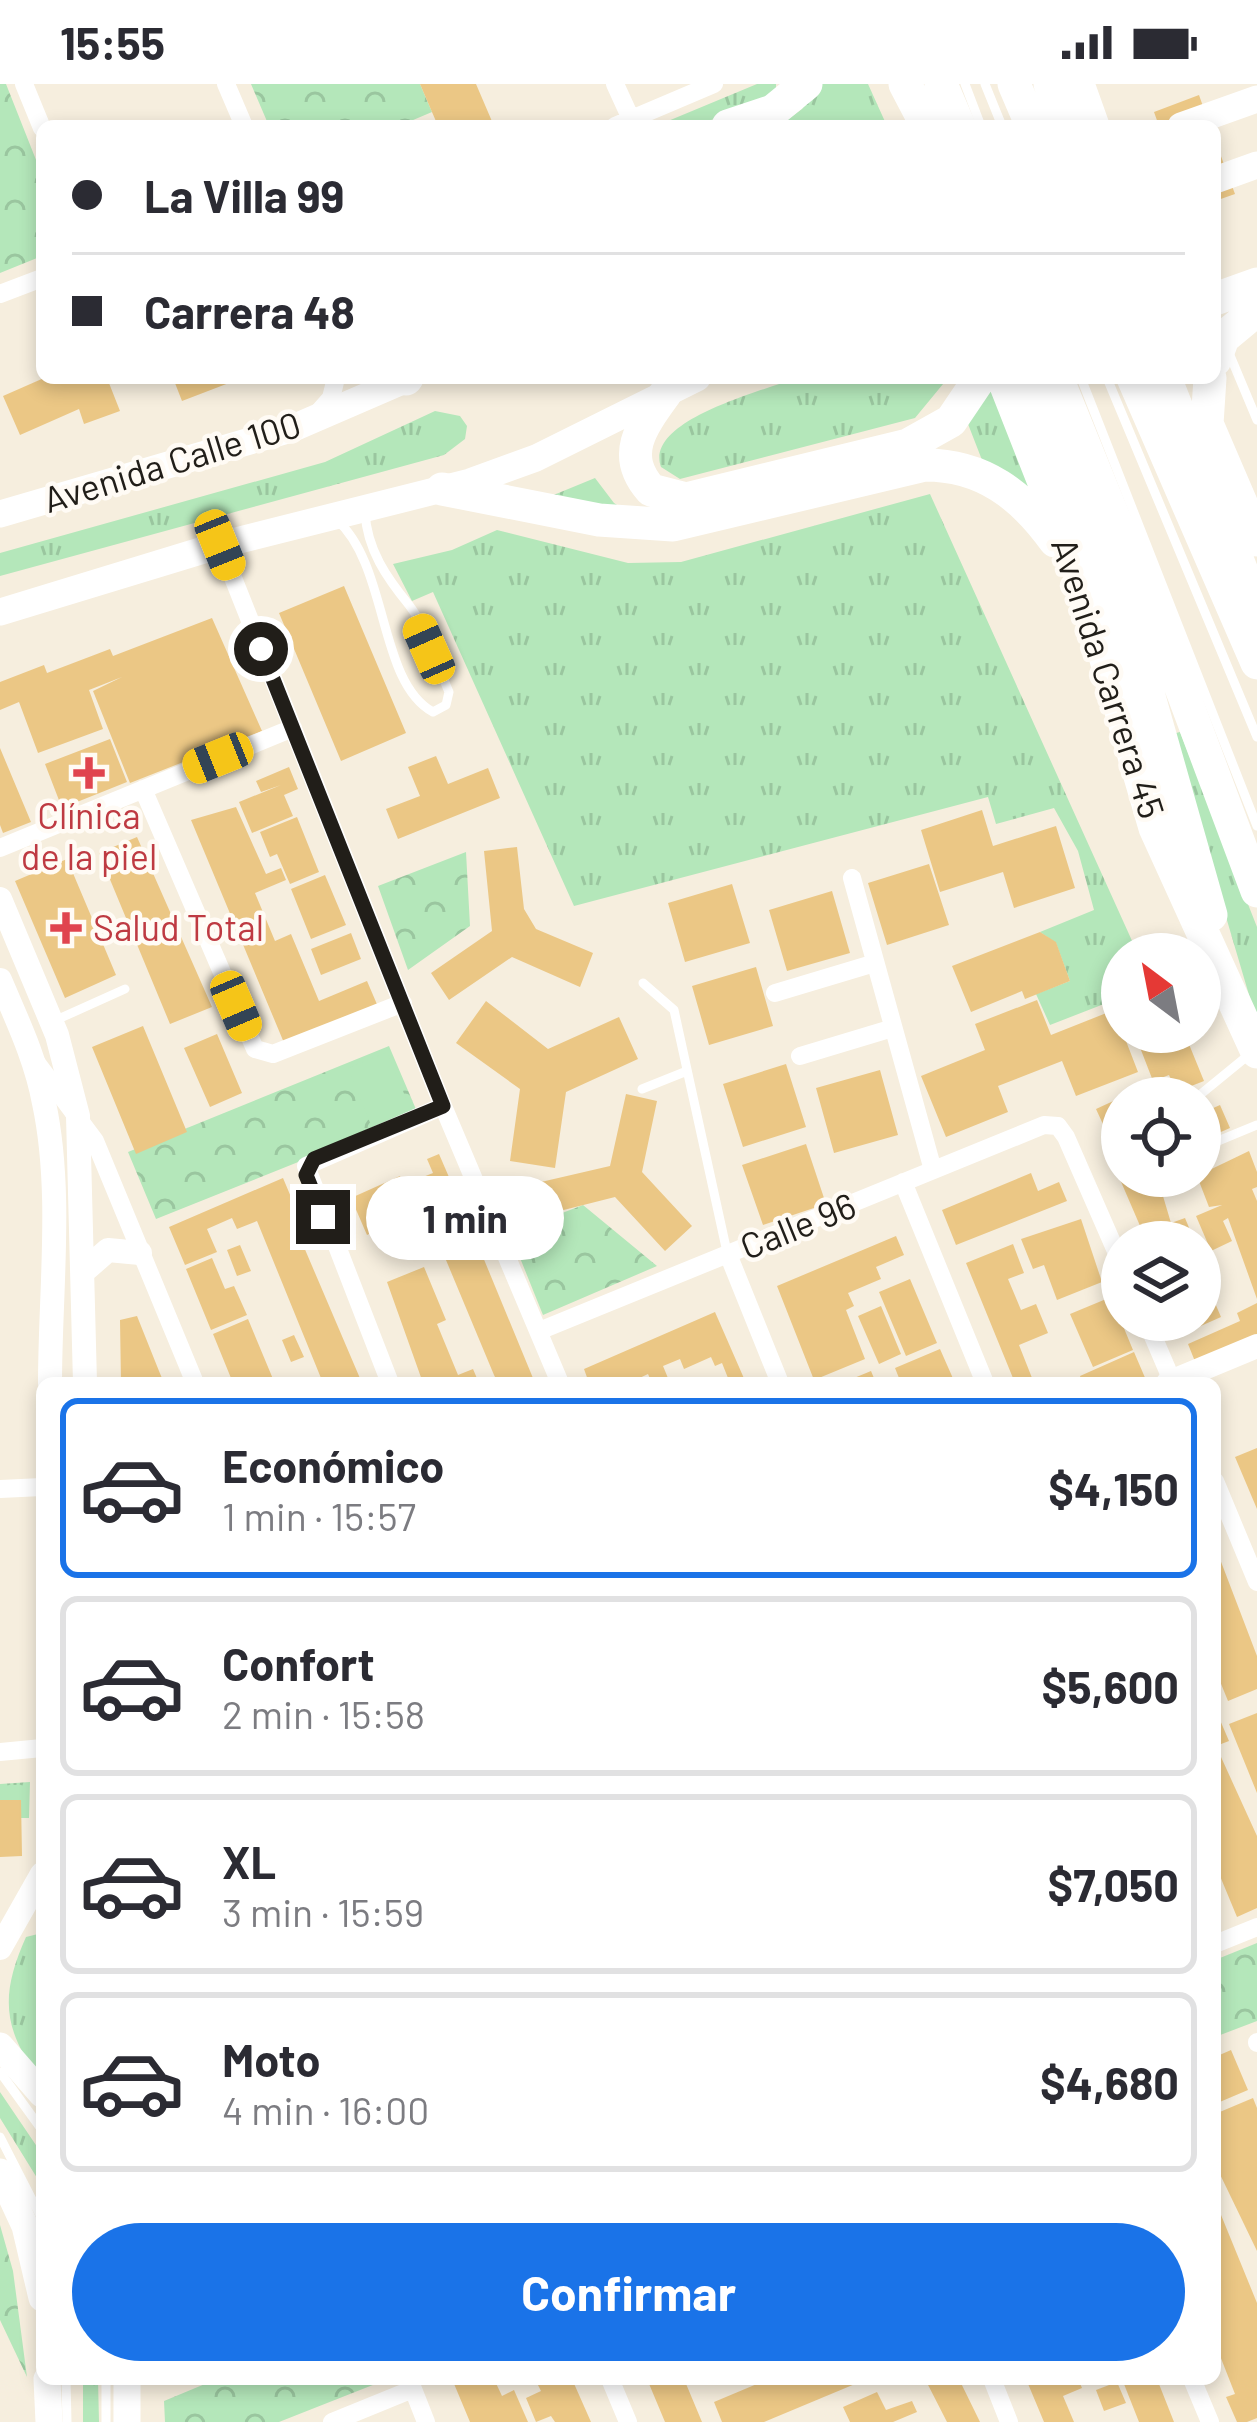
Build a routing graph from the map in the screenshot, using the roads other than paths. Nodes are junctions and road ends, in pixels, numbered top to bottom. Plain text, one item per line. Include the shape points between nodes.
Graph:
1 (24, 84) edge
2 (226, 84) edge
3 (615, 84) edge
4 (714, 84) edge
5 (806, 84) edge
6 (884, 84) edge
7 (904, 84) edge
8 (941, 84) edge
9 (964, 84) edge
10 (985, 84) edge
11 (1014, 84) edge
12 (1050, 84) edge
13 (1078, 84) edge
14 (1108, 84) edge
15 (1257, 98) edge
16 (39, 120) edge
17 (241, 120) edge
18 (622, 120) edge
19 (630, 120) edge
20 (746, 120) edge
21 (901, 120) edge
22 (924, 120) edge
23 (956, 120) edge
24 (979, 120) edge
25 (1000, 120) edge
26 (1029, 120) edge
27 (1064, 120) edge
28 (1093, 120) edge
29 (1098, 120) edge
30 (1197, 120) edge
31 (1257, 164) edge
32 (1221, 178) edge
33 (36, 280) edge
34 (1257, 284) edge
35 (0, 294) edge
36 (1221, 297) edge
37 (1257, 310) edge
38 (1221, 347) edge
39 (1221, 353) edge
40 (334, 384) edge
41 (394, 384) edge
42 (685, 384) edge
43 (976, 384) edge
44 (1005, 384) edge
45 (1030, 384) edge
46 (1060, 384) edge
47 (1083, 384) edge
48 (1110, 384) edge
49 (1136, 384) edge
50 (1167, 384) edge
51 (1191, 384) edge
52 (1210, 384) edge
53 (665, 394) junction
54 (1257, 420) edge
55 (311, 421) junction
56 (1207, 424) junction
57 (442, 489) junction
58 (365, 508) junction
59 (0, 514) edge
60 (333, 517) junction
61 (1257, 540) edge
62 (220, 545) junction
63 (1084, 584) junction
64 (1257, 609) edge
65 (0, 612) edge
66 (1257, 663) edge
67 (293, 728) junction
68 (1257, 737) edge
69 (143, 789) junction
70 (1257, 826) edge
71 (0, 848) edge
72 (852, 878) dead end
73 (1257, 891) edge
74 (0, 898) edge
75 (875, 963) junction
76 (1224, 973) junction
77 (0, 980) edge
78 (643, 983) dead end
79 (124, 989) dead end
80 (775, 992) dead end
81 (403, 1003) junction
82 (5, 1008) edge
83 (51, 1022) junction
84 (893, 1028) junction
85 (1257, 1051) edge
86 (800, 1056) dead end
87 (33, 1059) junction
88 (687, 1071) junction
89 (1221, 1079) edge
90 (642, 1089) dead end
91 (443, 1106) junction
92 (78, 1116) junction
93 (1257, 1125) edge
94 (1221, 1141) edge
95 (933, 1170) junction
96 (903, 1182) junction
97 (1102, 1221) edge
98 (140, 1253) junction
99 (728, 1254) junction
100 (84, 1270) junction
101 (538, 1331) junction
102 (1154, 1341) edge
103 (1257, 1346) edge
104 (1257, 1362) edge
105 (50, 1377) edge
106 (85, 1377) edge
107 (192, 1377) edge
108 (388, 1377) edge
109 (557, 1377) edge
110 (778, 1377) edge
111 (983, 1377) edge
112 (1169, 1377) edge
113 (1183, 1377) edge
114 (1221, 1378) edge
115 (36, 1486) edge
116 (0, 1489) edge
117 (1221, 1495) edge
118 (1257, 1582) edge
119 (36, 1749) edge
120 (0, 1752) edge
121 (36, 1885) edge
122 (1257, 1927) edge
123 (36, 1930) edge
124 (4, 1942) edge
125 (1221, 1942) edge
126 (0, 2046) edge
127 (0, 2072) edge
128 (36, 2086) edge
129 (36, 2122) edge
130 (0, 2137) edge
131 (0, 2172) edge
132 (36, 2206) edge
133 (36, 2273) edge
134 (47, 2385) edge
135 (66, 2385) edge
136 (106, 2385) edge
137 (127, 2385) edge
138 (613, 2385) edge
139 (994, 2385) edge
140 (1195, 2385) edge
141 (49, 2422) edge
142 (67, 2422) edge
143 (106, 2422) edge
144 (127, 2422) edge
145 (332, 2422) edge
146 (427, 2422) edge
147 (628, 2422) edge
148 (1009, 2422) edge
149 (1210, 2422) edge

1 - 16 street
2 - 17 street
3 - 18 street
4 - 19 street
5 - 20 highway via 773,111
6 - 21 highway
7 - 22 highway
8 - 23 highway
9 - 24 lane
10 - 25 lane
11 - 26 highway
12 - 27 highway
13 - 28 highway
14 - 29 highway
15 - 30 main road
31 - 32 main road
33 - 35 street
34 - 36 highway
37 - 38 highway
39 - 54 lane
40 - 55 street
41 - 55 main road, Avenida Calle 100
42 - 53 main road
43 - 53 highway via 951,421 908,445 686,500 651,490 633,463 635,442
44 - 63 highway, Avenida Carrera 45
45 - 76 highway, Avenida Carrera 45 via 1153,697
46 - 73 highway, Avenida Carrera 45
47 - 70 lane
48 - 68 lane
49 - 66 highway
50 - 64 highway
51 - 56 highway
52 - 56 highway
53 - 57 main road via 536,458
55 - 59 main road, Avenida Calle 100
56 - 61 highway
57 - 58 main road
57 - 63 highway via 599,520 673,525 952,465 995,481 1036,514
58 - 60 main road
58 - 60 lane via 392,590 410,606 449,692 433,712 419,704 379,619 380,597 359,545
60 - 62 main road
62 - 65 main road
62 - 67 street
63 - 76 highway, Avenida Carrera 45 via 1155,828
67 - 69 street
67 - 81 street
69 - 71 street
69 - 81 street via 255,1049 273,1054
72 - 75 street
74 - 83 street
75 - 80 street
75 - 84 street
76 - 85 highway, Avenida Carrera 45
77 - 82 street
78 - 88 lane via 674,1010
79 - 83 lane
81 - 91 street
82 - 87 street
83 - 92 street
84 - 86 street
84 - 95 street
85 - 89 lane
87 - 92 street
87 - 105 street via 51,1155
88 - 90 lane
88 - 99 lane
91 - 101 street
91 - 108 street via 306,1166
92 - 98 street
92 - 100 street
93 - 94 lane
95 - 96 street, Calle 96
95 - 97 street, Calle 96 via 1058,1126
96 - 99 street, Calle 96
96 - 111 street
98 - 100 street via 108,1250
98 - 107 street
99 - 101 street, Calle 96
99 - 110 street
100 - 106 street
101 - 109 street
102 - 112 street
103 - 113 street
104 - 114 street
115 - 116 street
117 - 118 street
119 - 120 street
121 - 124 street
122 - 125 street
123 - 124 street
126 - 128 main road
127 - 129 lane
130 - 132 lane
131 - 133 main road
134 - 141 main road
135 - 142 lane
136 - 143 lane
137 - 144 main road
138 - 147 street
139 - 148 street
140 - 149 street
145 - 146 street via 413,2389

